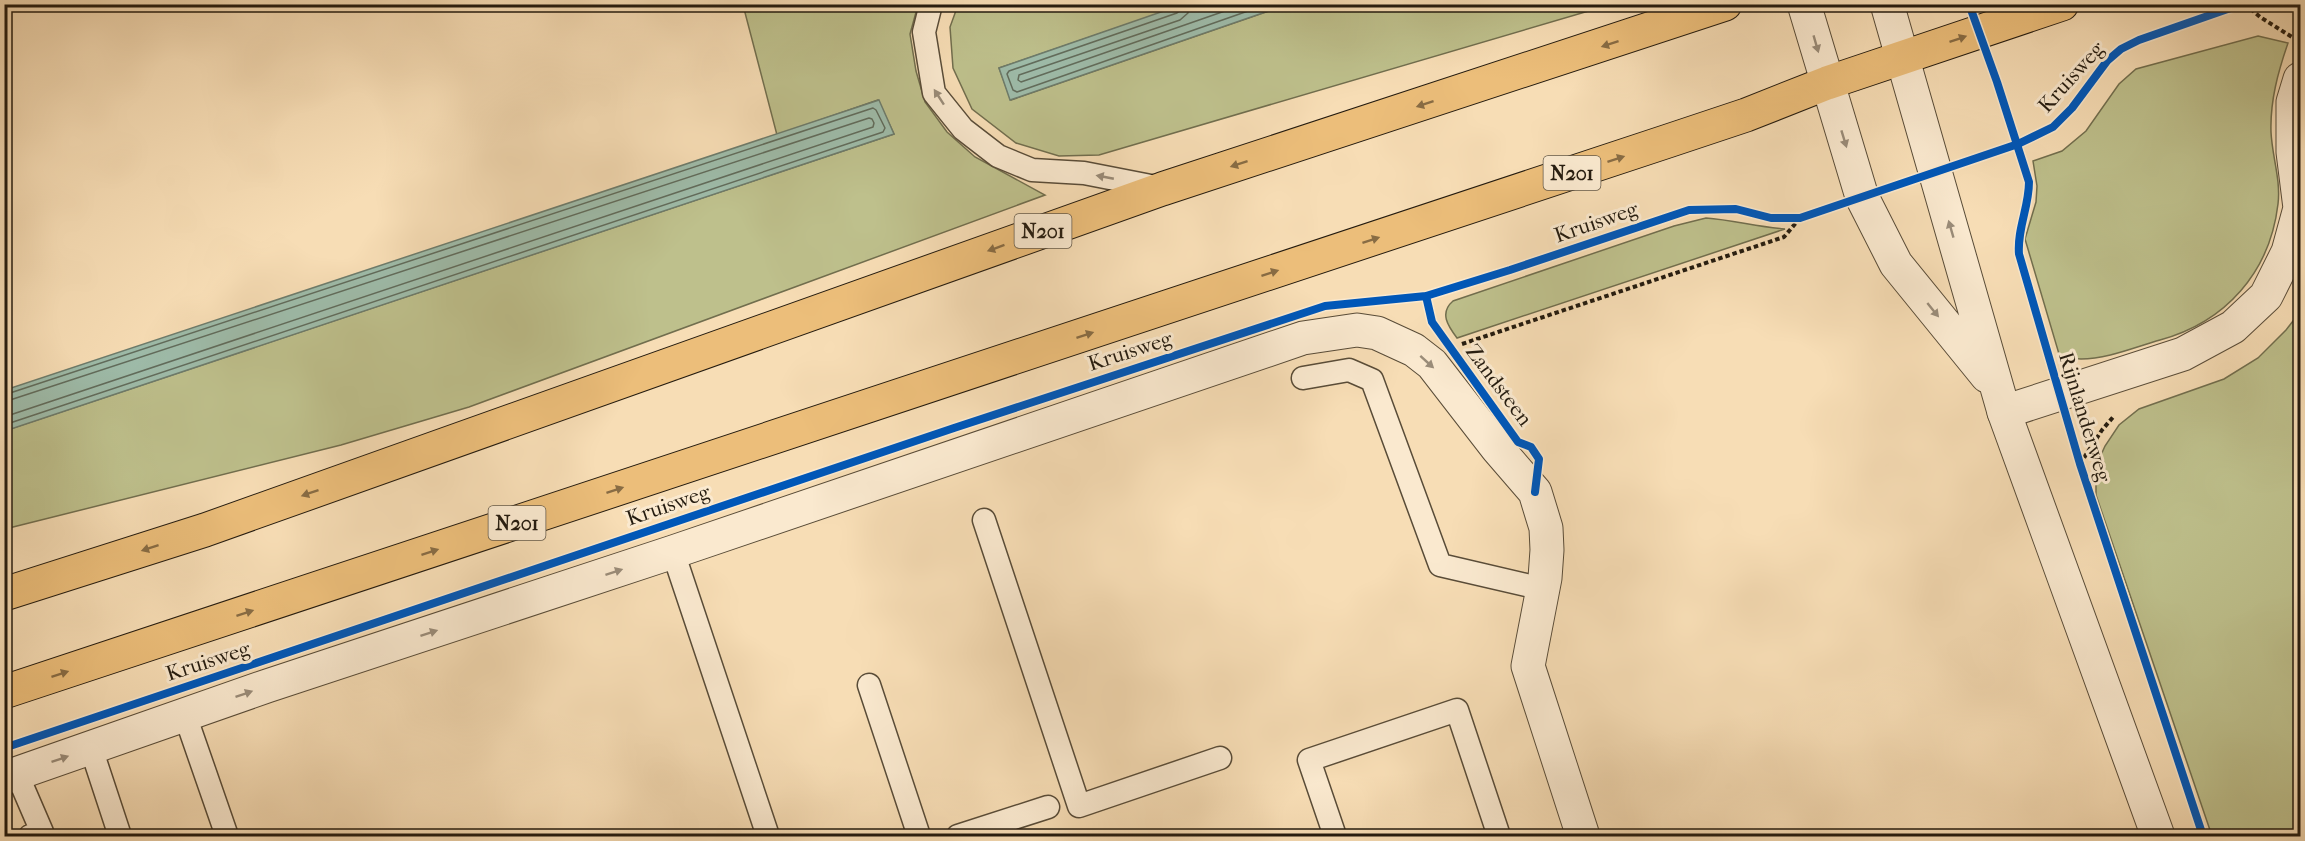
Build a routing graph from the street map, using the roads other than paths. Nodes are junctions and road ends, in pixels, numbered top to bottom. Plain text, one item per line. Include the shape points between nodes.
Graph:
1 (931, 4) edge
2 (1675, 4) edge
3 (1725, 4) edge
4 (1804, 4) edge
5 (1887, 4) edge
6 (2062, 4) edge
7 (1654, 30) junction
8 (1902, 58) junction
9 (2301, 79) edge
10 (1827, 83) junction
11 (1162, 189) junction
12 (2300, 208) edge
13 (1377, 333) joint
14 (1303, 378) dead end
15 (2000, 399) junction
16 (984, 520) dead end
17 (673, 552) junction
18 (1543, 589) junction
19 (4, 594) edge
20 (869, 685) dead end
21 (4, 692) edge
22 (185, 715) junction
23 (91, 748) junction
24 (1220, 759) dead end
25 (11, 776) edge
26 (1048, 807) dead end
27 (30, 837) edge
28 (120, 837) edge
29 (227, 837) edge
30 (768, 837) edge
31 (919, 837) edge
32 (958, 837) edge
33 (1335, 837) edge
34 (1499, 837) edge
35 (1584, 837) edge
36 (2158, 837) edge

11 -> 1 lane via 1084,173 1032,170 998,156 963,129 934,93 924,32
2 - 7 highway
3 - 7 highway, N201
4 -> 10 street
5 - 8 street
8 -> 6 highway, Kruisweg / N201
7 -> 11 highway, N201
8 - 10 highway, Kruisweg / N201
15 -> 8 street
9 - 12 street via 2294,102 2293,152
10 -> 15 street via 1862,197 1896,264
21 -> 10 highway, Kruisweg / N201 via 1746,115
11 -> 19 highway, N201 via 205,530
12 - 15 street via 2288,252 2266,296 2233,327 2183,354
13 - 17 street, Kruisweg via 1357,330 1303,338
13 -> 18 street, Zandsteen via 1432,364 1535,492 1548,550
14 - 18 lane via 1349,370 1371,380 1440,565
15 - 36 street
16 - 24 lane via 1079,806
22 -> 17 street, Kruisweg
17 - 30 lane
18 - 35 street, Zandsteen via 1528,666
20 - 31 lane
22 - 23 street, Kruisweg
22 - 29 lane
25 -> 23 street, Kruisweg
23 - 28 lane
25 - 27 lane via 42,832
26 - 32 lane
33 - 34 lane via 1310,760 1458,710

